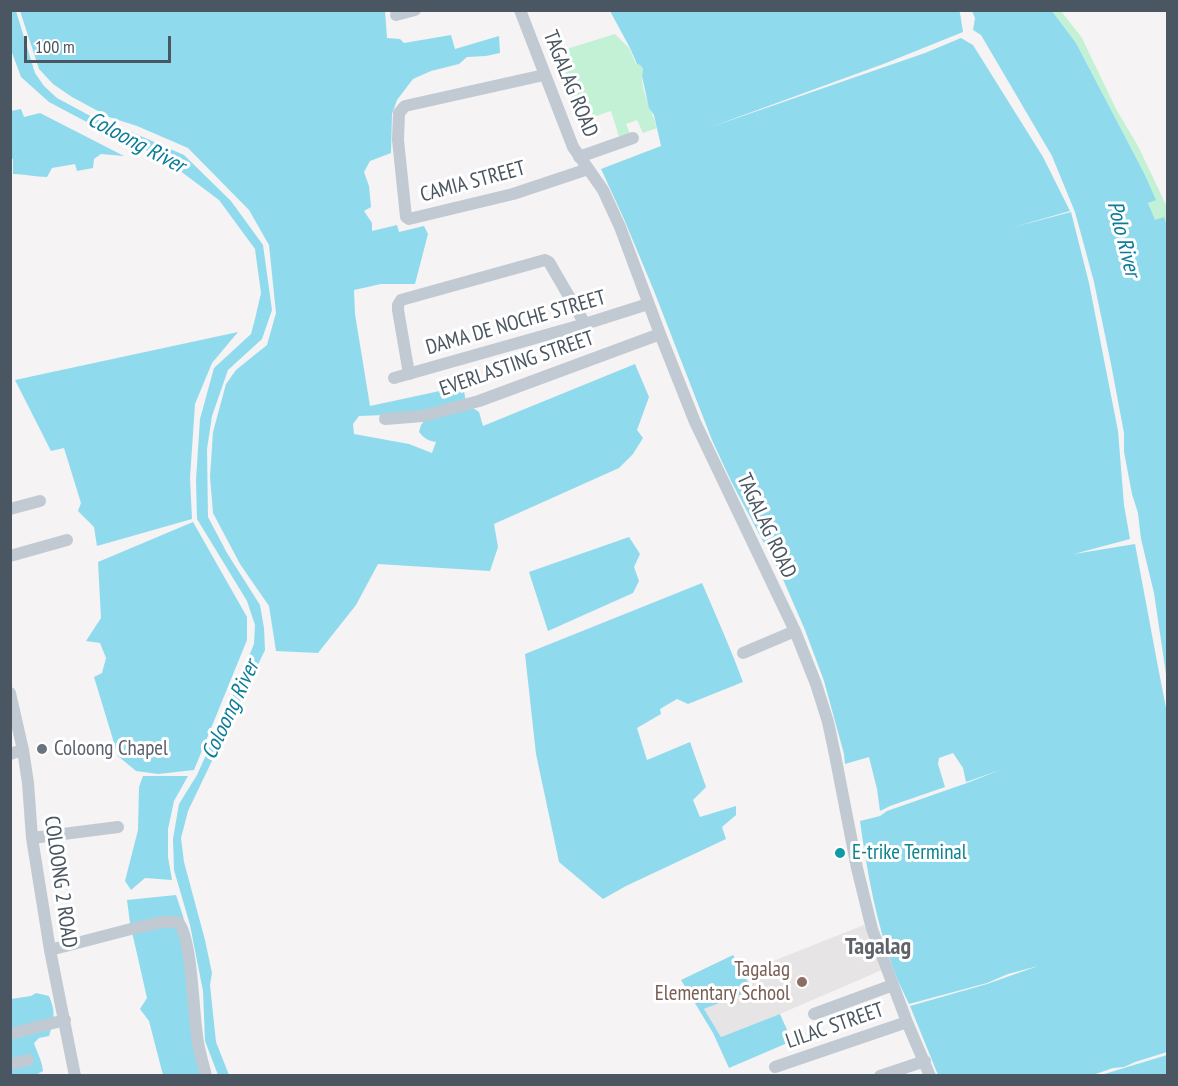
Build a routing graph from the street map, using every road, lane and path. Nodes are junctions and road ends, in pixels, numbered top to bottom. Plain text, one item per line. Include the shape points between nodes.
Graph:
1 (415, 10) edge
2 (520, 10) edge
3 (396, 15) dead end
4 (544, 75) junction
5 (633, 138) dead end
6 (579, 157) junction
7 (588, 169) junction
8 (648, 304) junction
9 (585, 324) junction
10 (660, 334) junction
11 (409, 374) junction
12 (394, 378) dead end
13 (385, 419) dead end
14 (40, 501) dead end
15 (10, 509) edge
16 (67, 540) dead end
17 (10, 556) edge
18 (795, 631) junction
19 (743, 654) dead end
20 (10, 693) edge
21 (17, 752) edge
22 (118, 827) dead end
23 (32, 838) junction
24 (50, 950) junction
25 (893, 985) junction
26 (814, 1014) dead end
27 (65, 1020) junction
28 (908, 1022) junction
29 (10, 1034) edge
30 (28, 1059) dead end
31 (925, 1061) junction
32 (10, 1064) edge
33 (775, 1067) dead end
34 (75, 1076) edge
35 (206, 1076) edge
36 (879, 1076) edge
37 (930, 1076) edge

1 - 3 street
2 - 4 street, TAGALAG ROAD
4 - 6 street, TAGALAG ROAD
4 - 7 street, CAMIA STREET via 405,106 399,113 398,140 406,217 513,194
5 - 6 street
6 - 7 street, TAGALAG ROAD
7 - 8 street, TAGALAG ROAD via 620,227
8 - 9 street, DAMA DE NOCHE STREET
8 - 10 street, TAGALAG ROAD
9 - 11 street, DAMA DE NOCHE STREET
9 - 11 street via 545,260 401,300 398,310
10 - 13 street, EVERLASTING STREET via 479,401 423,416
10 - 18 street, TAGALAG ROAD via 695,422
11 - 12 street, DAMA DE NOCHE STREET
14 - 15 street
16 - 17 street
18 - 19 street
18 - 25 street, TAGALAG ROAD via 828,722 872,929
20 - 21 street, COLOONG 2 ROAD
21 - 23 street, COLOONG 2 ROAD via 28,783
22 - 23 street
23 - 24 street, COLOONG 2 ROAD
24 - 27 street, COLOONG 2 ROAD
24 - 35 street via 162,922 178,922 184,934
25 - 26 street
25 - 28 street, TAGALAG ROAD
27 - 29 street
27 - 34 street, COLOONG 2 ROAD
28 - 31 street, TAGALAG ROAD
28 - 33 street, LILAC STREET
30 - 32 street
31 - 36 street
31 - 37 street, TAGALAG ROAD

